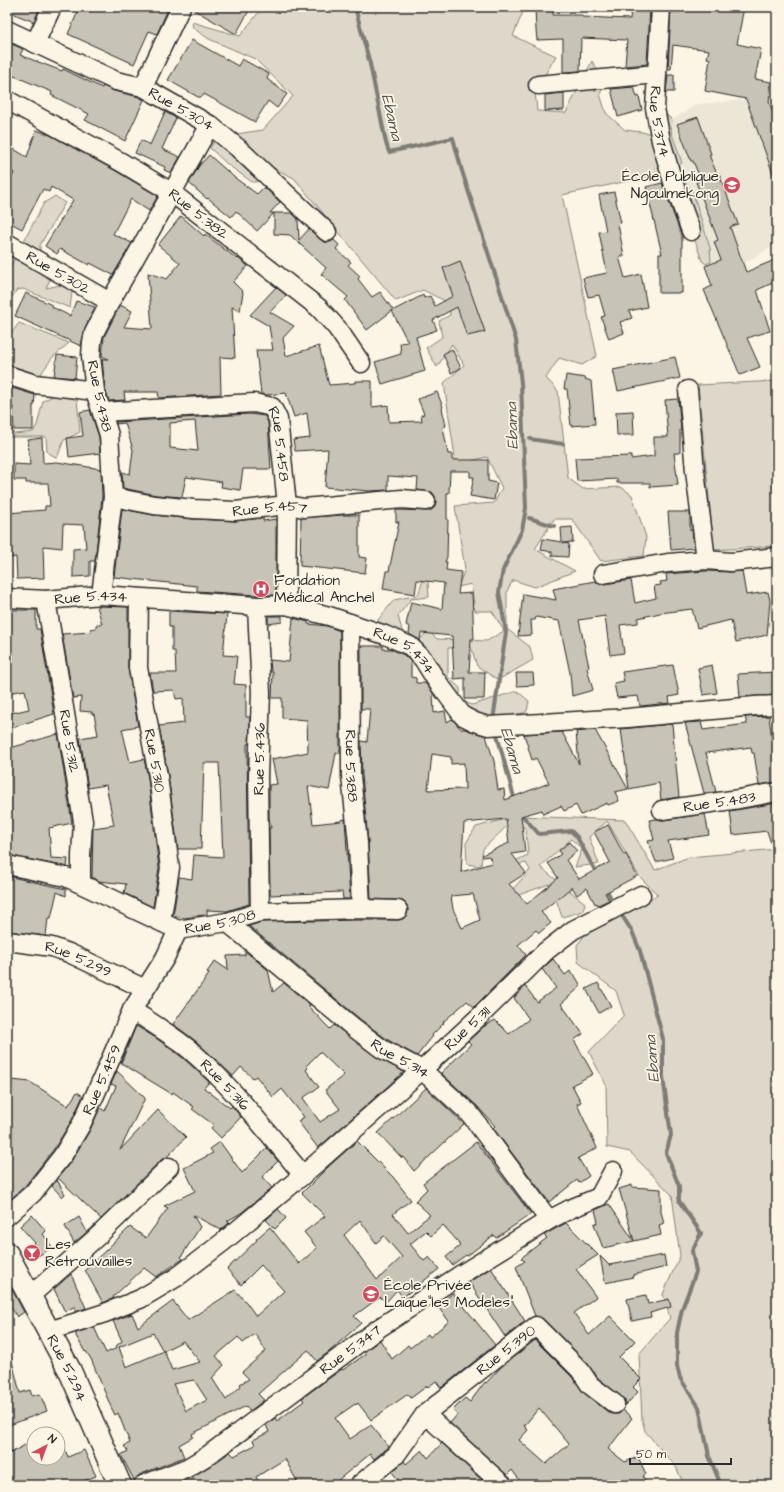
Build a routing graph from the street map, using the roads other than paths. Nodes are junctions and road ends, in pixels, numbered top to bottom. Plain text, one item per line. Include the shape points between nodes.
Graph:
1 (52, 7) edge
2 (181, 7) edge
3 (661, 7) edge
4 (7, 30) edge
5 (35, 43) junction
6 (657, 74) junction
7 (538, 85) dead end
8 (143, 87) junction
9 (7, 100) edge
10 (210, 125) junction
11 (171, 192) junction
12 (690, 231) dead end
13 (327, 232) dead end
14 (7, 243) edge
15 (110, 302) junction
16 (361, 363) dead end
17 (7, 376) edge
18 (688, 390) dead end
19 (96, 391) junction
20 (102, 412) junction
21 (113, 497) junction
22 (426, 501) dead end
23 (287, 505) junction
24 (777, 557) edge
25 (706, 560) junction
26 (602, 574) dead end
27 (101, 595) junction
28 (7, 598) edge
29 (139, 598) junction
30 (46, 600) junction
31 (286, 605) junction
32 (257, 606) junction
33 (350, 623) junction
34 (777, 705) edge
35 (777, 792) edge
36 (662, 810) dead end
37 (7, 865) edge
38 (80, 883) junction
39 (641, 895) dead end
40 (360, 909) junction
41 (398, 910) dead end
42 (260, 912) junction
43 (161, 922) junction
44 (227, 922) junction
45 (178, 930) junction
46 (7, 941) edge
47 (145, 989) junction
48 (132, 1010) junction
49 (422, 1070) junction
50 (169, 1167) dead end
51 (613, 1171) dead end
52 (303, 1176) junction
53 (7, 1216) edge
54 (549, 1220) junction
55 (7, 1254) edge
56 (7, 1277) edge
57 (30, 1296) junction
58 (50, 1331) junction
59 (615, 1404) dead end
60 (425, 1414) junction
61 (106, 1485) edge
62 (120, 1485) edge
63 (143, 1485) edge
64 (359, 1485) edge
65 (503, 1485) edge

1 - 5 street
2 - 8 street
3 - 6 street, Rue 5.374
4 - 5 street, Rue 5.304
5 - 8 street, Rue 5.304 via 116,81
6 - 7 street
6 - 12 street, Rue 5.374 via 655,108 661,141 672,182
8 - 10 street, Rue 5.304
9 - 11 street, Rue 5.382
10 - 11 street
10 - 13 street, Rue 5.304
11 - 15 street, Rue 5.438
11 - 16 street, Rue 5.382 via 319,308 338,328
14 - 15 street, Rue 5.302
15 - 19 street, Rue 5.438 via 94,333 90,350
17 - 19 street via 35,384
18 - 25 street via 694,471
19 - 20 street, Rue 5.438
20 - 21 street, Rue 5.438 via 109,435
20 - 23 street, Rue 5.458 via 254,403 272,407 278,419
21 - 23 street, Rue 5.457 via 154,505 235,511
21 - 27 street, Rue 5.438
22 - 23 street, Rue 5.457 via 402,499 304,508
23 - 31 street, Rue 5.458
24 - 25 street via 731,562
25 - 26 street via 668,563
27 - 29 street, Rue 5.434
27 - 30 street, Rue 5.434
28 - 30 street, Rue 5.434
29 - 32 street, Rue 5.434
29 - 43 street, Rue 5.310 via 138,668 158,776 170,868
30 - 38 street, Rue 5.312 via 83,821
31 - 32 street, Rue 5.434
31 - 33 street, Rue 5.434
32 - 42 street, Rue 5.436 via 261,693 258,776
33 - 34 street, Rue 5.434 via 410,646 423,659 463,716 492,726 628,718
33 - 40 street, Rue 5.388 via 351,776 358,843
35 - 36 street, Rue 5.483
37 - 38 street, Rue 5.308 via 66,877
38 - 43 street, Rue 5.308
39 - 49 street, Rue 5.311 via 573,930 546,951
40 - 41 street, Rue 5.308
40 - 42 street, Rue 5.308
42 - 44 street, Rue 5.308
43 - 45 street, Rue 5.308
44 - 45 street, Rue 5.308
44 - 49 street, Rue 5.314 via 353,1027 382,1049
45 - 47 street, Rue 5.459 via 165,958
46 - 47 street, Rue 5.299 via 52,946
47 - 48 street, Rue 5.459
48 - 52 street, Rue 5.316 via 167,1032 208,1066 244,1103
48 - 53 street, Rue 5.459 via 81,1125 63,1155 33,1192
49 - 52 street, Rue 5.311
49 - 54 street, Rue 5.314 via 470,1114
50 - 57 street via 98,1236
51 - 54 street, Rue 5.347 via 599,1198
52 - 58 street, Rue 5.311 via 177,1277 140,1299
54 - 63 street, Rue 5.347 via 379,1328 207,1456 187,1468
55 - 57 main road, Rue 5.294
56 - 61 main road, Rue 5.294 via 42,1342
57 - 58 main road, Rue 5.294
58 - 62 main road, Rue 5.294
59 - 60 street, Rue 5.390 via 590,1384 542,1321
60 - 64 street, Rue 5.390 via 396,1455
60 - 65 street

